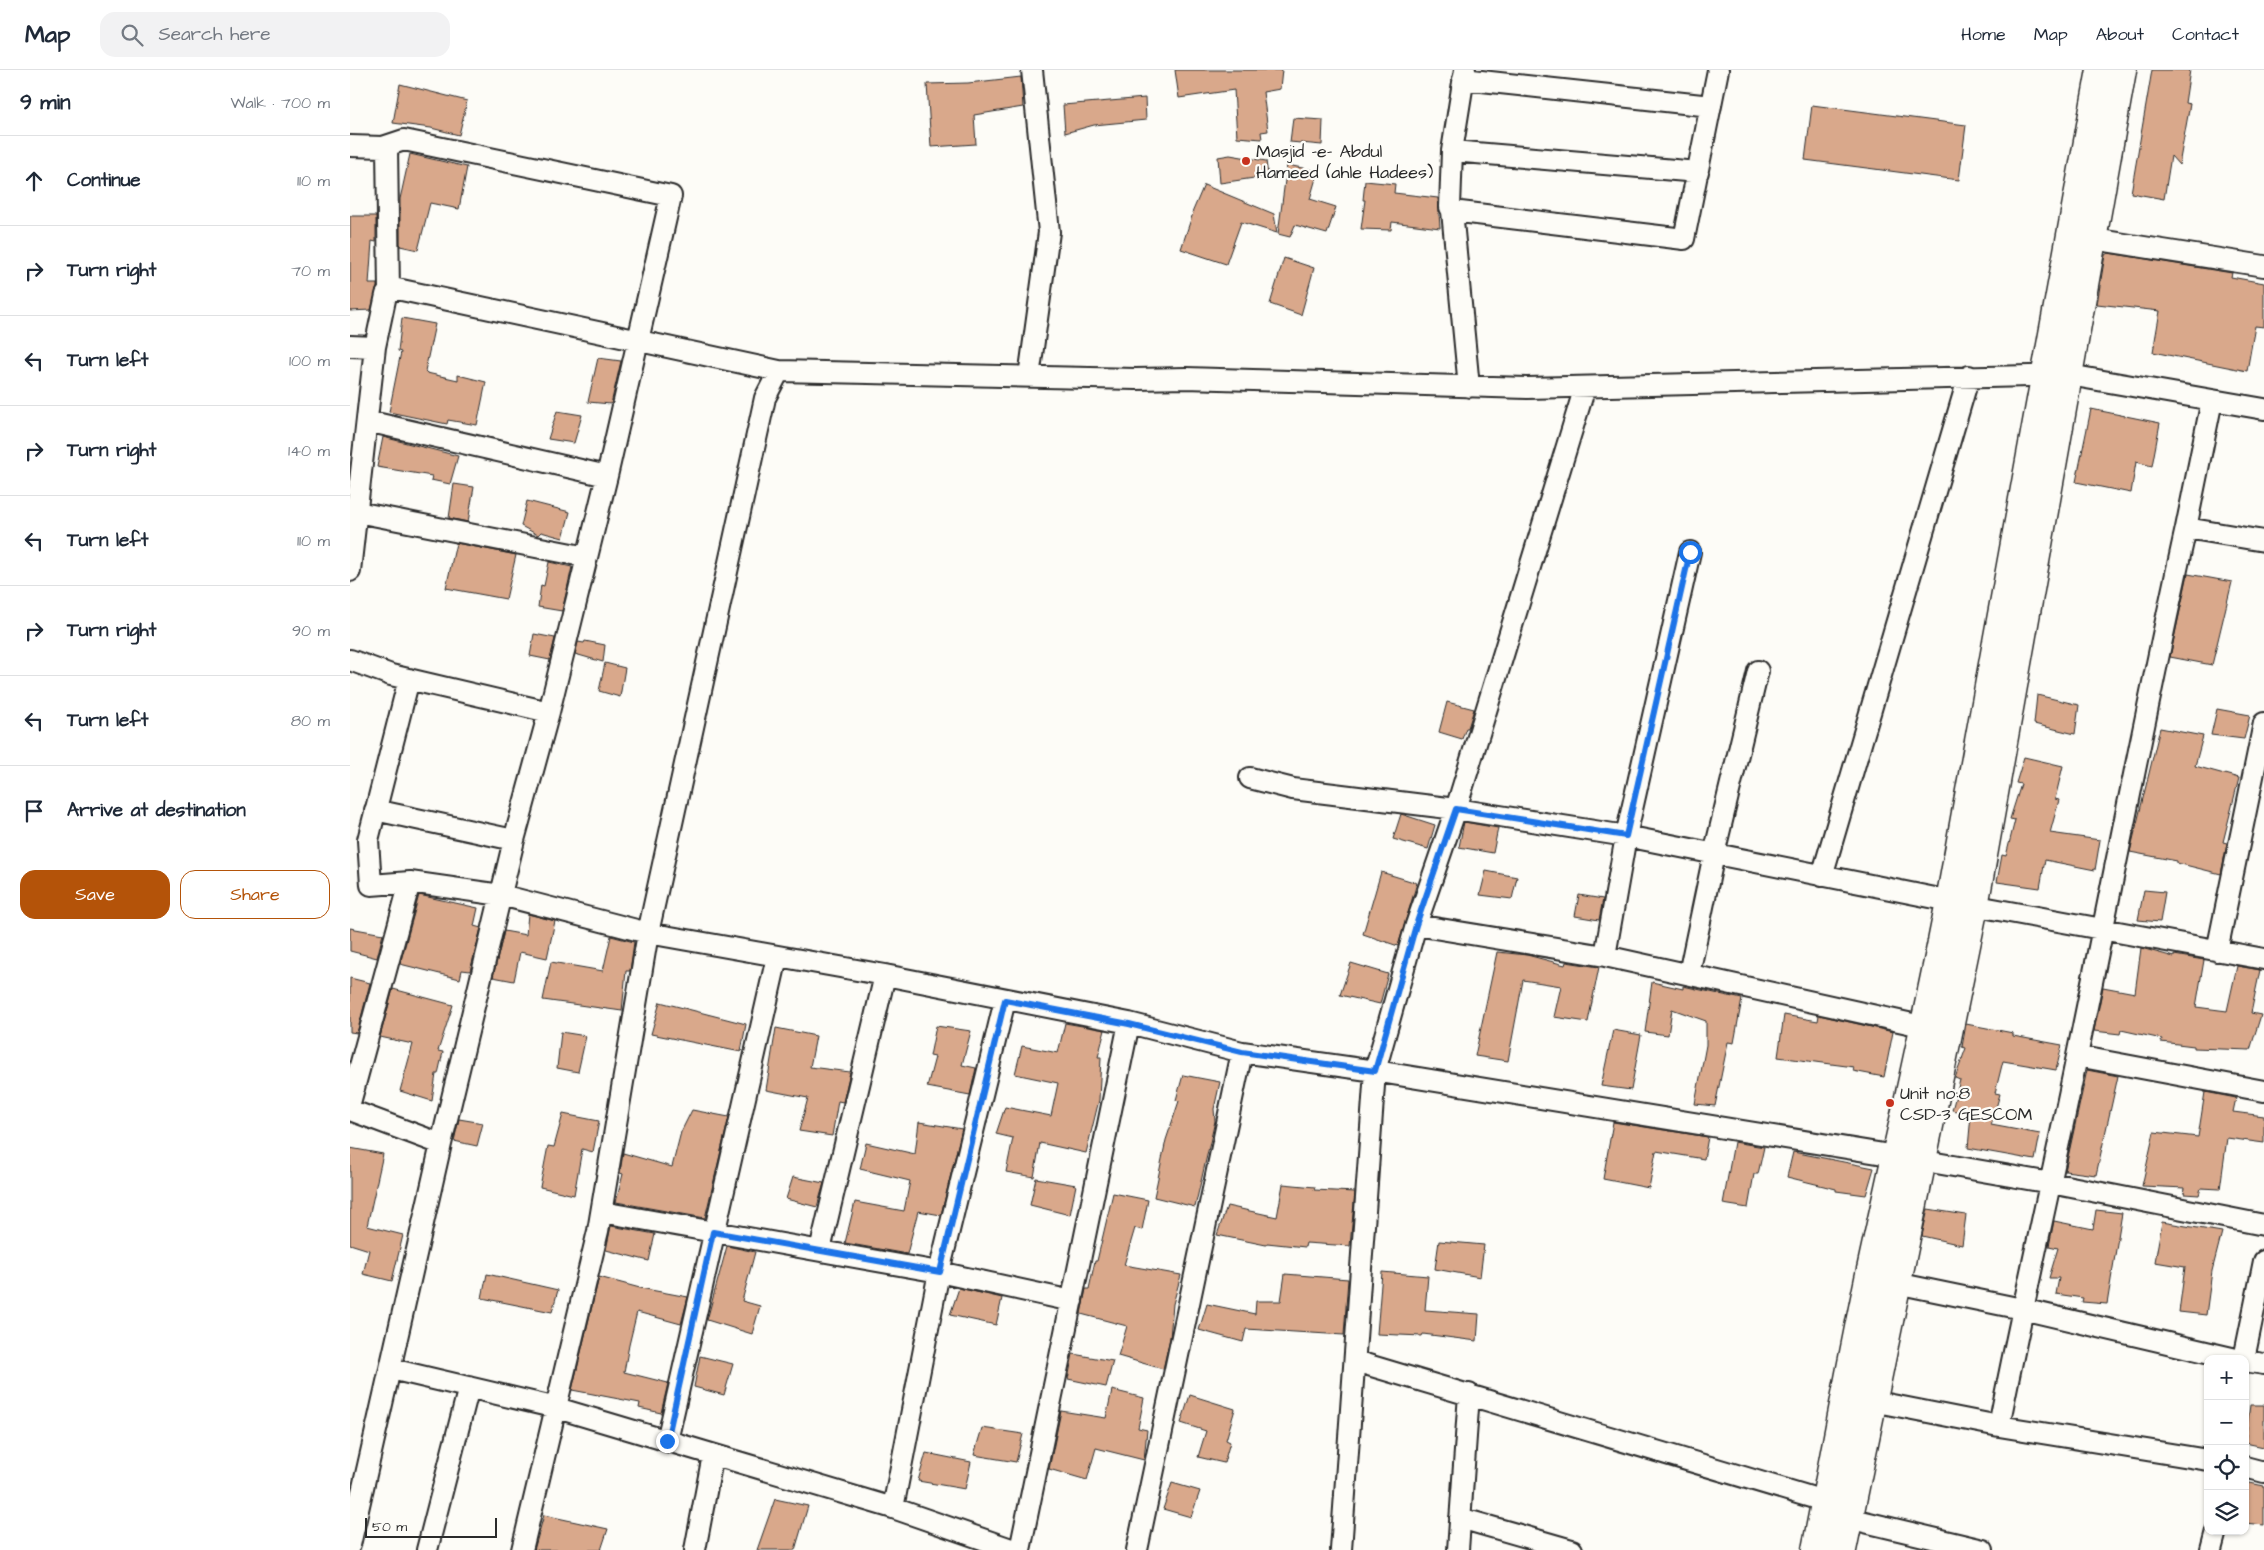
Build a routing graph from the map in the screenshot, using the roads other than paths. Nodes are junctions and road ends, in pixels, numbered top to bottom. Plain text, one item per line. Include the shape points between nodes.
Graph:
1 (1032, 70) edge
2 (1718, 70) edge
3 (2101, 70) edge
4 (2122, 70) edge
5 (1464, 75) edge
6 (1711, 106) junction
7 (350, 146) edge
8 (387, 146) junction
9 (1452, 151) junction
10 (1698, 172) junction
11 (1452, 211) junction
12 (2093, 239) junction
13 (2264, 266) edge
14 (388, 291) junction
15 (639, 341) junction
16 (350, 346) edge
17 (375, 347) junction
18 (779, 371) junction
19 (1969, 376) junction
20 (2058, 376) junction
21 (1029, 377) junction
22 (1469, 387) junction
23 (1585, 387) junction
24 (2212, 400) junction
25 (2264, 409) edge
26 (367, 421) junction
27 (607, 476) junction
28 (355, 485) edge
29 (356, 512) junction
30 (2186, 528) junction
31 (2264, 541) edge
32 (1690, 552) dead end
33 (587, 557) junction
34 (350, 571) edge
35 (350, 660) edge
36 (1758, 671) dead end
37 (409, 679) junction
38 (549, 712) junction
39 (2264, 723) edge
40 (1250, 778) dead end
41 (1456, 809) junction
42 (375, 810) junction
43 (1626, 836) junction
44 (514, 840) junction
45 (1714, 854) junction
46 (1822, 876) junction
47 (410, 882) junction
48 (501, 895) junction
49 (1962, 903) junction
50 (1416, 925) junction
51 (2101, 928) junction
52 (648, 933) junction
53 (2217, 951) junction
54 (1605, 956) junction
55 (777, 957) junction
56 (2264, 959) edge
57 (1689, 974) junction
58 (885, 975) junction
59 (1005, 1000) junction
60 (1129, 1024) junction
61 (1926, 1027) junction
62 (1242, 1052) junction
63 (2077, 1056) junction
64 (1375, 1071) junction
65 (2264, 1091) edge
66 (350, 1104) edge
67 (350, 1110) edge
68 (441, 1144) junction
69 (1909, 1158) junction
70 (2051, 1183) junction
71 (602, 1212) junction
72 (2264, 1225) edge
73 (713, 1232) junction
74 (820, 1250) junction
75 (2264, 1261) edge
76 (940, 1272) junction
77 (1896, 1283) junction
78 (1072, 1301) junction
79 (2022, 1309) junction
80 (2219, 1355) edge
81 (2246, 1355) edge
82 (1355, 1361) junction
83 (2249, 1361) edge
84 (2264, 1364) edge
85 (391, 1369) junction
86 (469, 1388) junction
87 (1468, 1394) junction
88 (1872, 1401) junction
89 (557, 1408) junction
90 (1999, 1426) junction
91 (667, 1441) junction
92 (714, 1455) junction
93 (2204, 1459) edge
94 (2249, 1468) edge
95 (2264, 1472) edge
96 (1824, 1501) junction
97 (893, 1508) junction
98 (1460, 1518) junction
99 (1848, 1518) junction
100 (2215, 1535) edge
101 (350, 1545) edge
102 (427, 1550) edge
103 (522, 1550) edge
104 (696, 1550) edge
105 (1014, 1550) edge
106 (1020, 1550) edge
107 (1136, 1550) edge
108 (1341, 1550) edge
109 (1458, 1550) edge
110 (1572, 1550) edge
111 (1816, 1550) edge
112 (1842, 1550) edge
113 (1983, 1550) edge
114 (2211, 1550) edge

1 - 21 street via 1049,232
2 - 6 street
3 - 20 street
4 - 12 street
5 - 6 street
5 - 9 street
6 - 10 street
7 - 8 street
8 - 14 street
8 - 15 street via 404,140 672,196
9 - 10 street
9 - 11 street
10 - 11 street via 1684,239
11 - 22 street
12 - 13 street
12 - 20 street
14 - 15 street via 397,290
14 - 17 street
15 - 18 street
15 - 27 street
16 - 17 street
17 - 26 street
18 - 21 street
18 - 52 street via 765,398
19 - 20 street
19 - 23 street
19 - 46 street
20 - 24 street
20 - 49 street
21 - 22 street via 1186,378
22 - 23 street
23 - 41 street
24 - 25 street
24 - 30 street
26 - 27 street
26 - 28 street
27 - 33 street
28 - 29 street
29 - 33 street
29 - 34 street
30 - 31 street
30 - 51 street
32 - 43 street
33 - 38 street
35 - 37 street
36 - 45 street
37 - 38 street
37 - 42 street
38 - 44 street
39 - 53 street
40 - 41 street via 1293,790
41 - 43 street
41 - 50 street
42 - 44 street
42 - 47 street via 368,840 371,885
43 - 45 street
43 - 54 street
44 - 48 street
45 - 46 street
45 - 57 street
46 - 49 street
47 - 48 street
47 - 66 street
48 - 52 street
48 - 68 street
49 - 51 street
49 - 61 street
49 - 69 street
50 - 54 street
50 - 64 street
51 - 53 street
51 - 63 street
52 - 55 street
52 - 71 street
53 - 56 street
54 - 57 street
55 - 58 street
55 - 73 street
57 - 61 street
58 - 59 street
58 - 74 street
59 - 60 street
59 - 76 street
60 - 62 street
60 - 78 street
61 - 69 street
62 - 64 street
62 - 107 street
63 - 65 street
63 - 70 street
64 - 69 street
64 - 82 street
67 - 68 street
68 - 85 street
69 - 70 street
69 - 77 street
69 - 96 street
70 - 72 street
70 - 79 street
71 - 73 street
71 - 89 street
73 - 74 street
73 - 91 street
74 - 76 street
75 - 81 street
76 - 78 street
76 - 97 street
77 - 79 street
77 - 88 street
78 - 106 street
79 - 80 street
79 - 90 street
82 - 87 street
82 - 108 street
83 - 84 street
85 - 86 street
85 - 101 street
86 - 89 street
86 - 102 street
87 - 96 street
87 - 98 street
88 - 90 street
88 - 99 street
89 - 91 street
89 - 103 street
90 - 93 street
91 - 92 street
92 - 97 street
92 - 104 street
94 - 95 street
96 - 111 street
97 - 105 street
98 - 109 street
98 - 110 street
99 - 112 street
99 - 113 street
100 - 114 street

